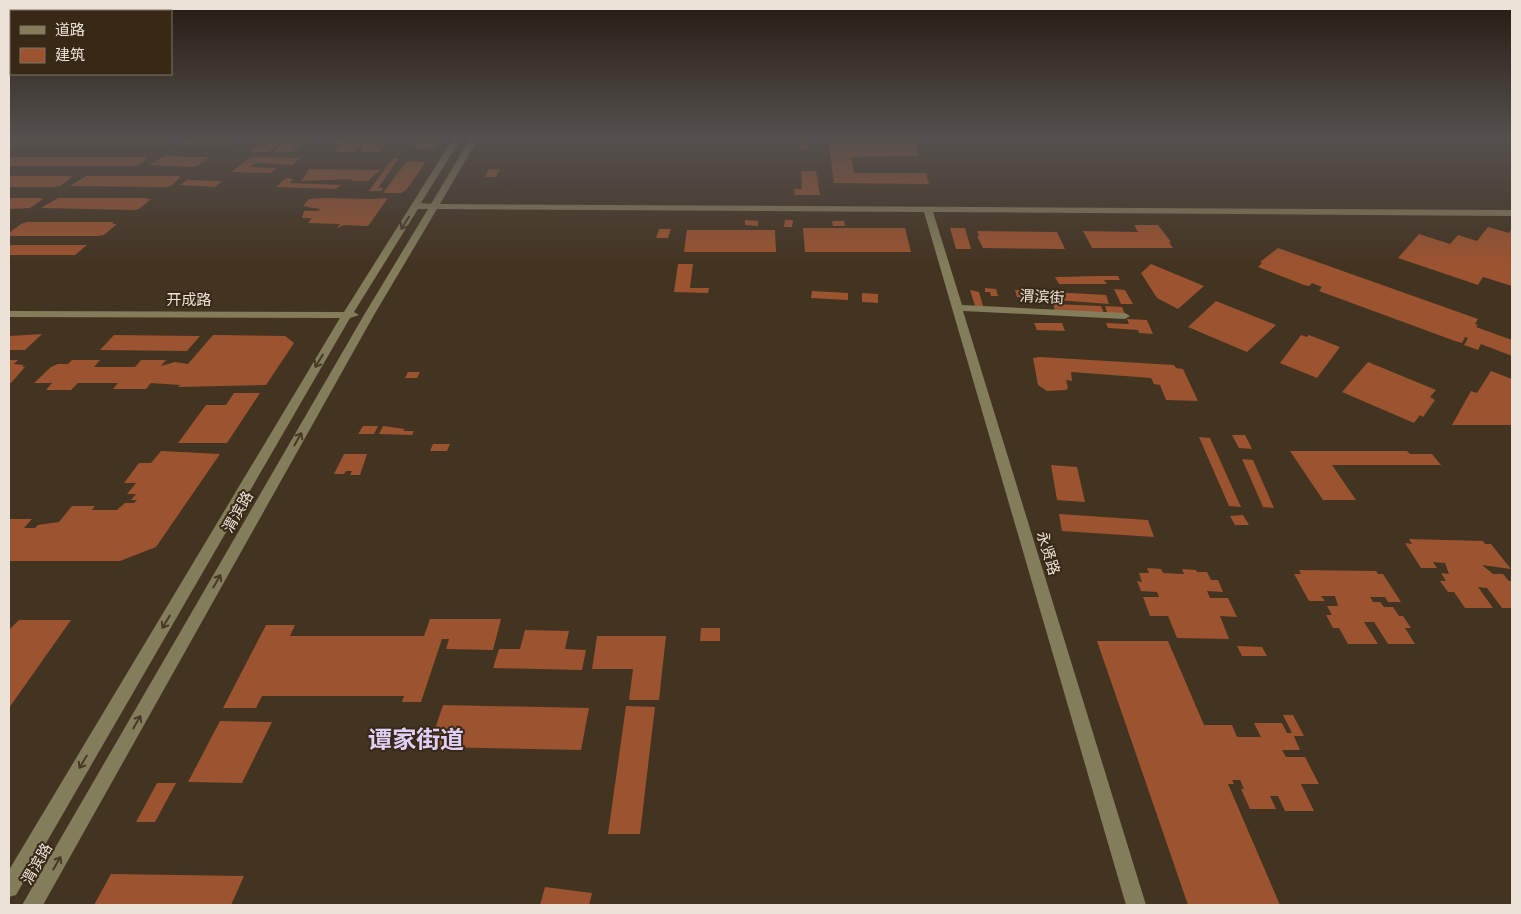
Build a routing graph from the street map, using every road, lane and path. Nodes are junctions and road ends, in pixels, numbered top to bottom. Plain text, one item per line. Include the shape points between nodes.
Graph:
1 (431, 180) edge
2 (450, 180) edge
3 (415, 206) junction
4 (434, 206) junction
5 (928, 210) junction
6 (1512, 213) edge
7 (958, 308) junction
8 (9, 314) edge
9 (347, 315) junction
10 (369, 315) junction
11 (1125, 316) dead end
12 (9, 888) edge
13 (32, 905) edge
14 (1136, 905) edge

1 - 3 street, 渭滨路
2 - 4 street, 渭滨路
3 - 4 street
3 -> 9 street, 渭滨路
4 - 5 street
4 - 10 street, 渭滨路
5 - 6 street
5 - 7 street, 永贤路
7 - 11 street, 渭滨街
7 - 14 street, 永贤路
8 - 9 street, 开成路
9 - 10 street, 开成路
9 -> 12 street, 渭滨路
13 -> 10 street, 渭滨路

